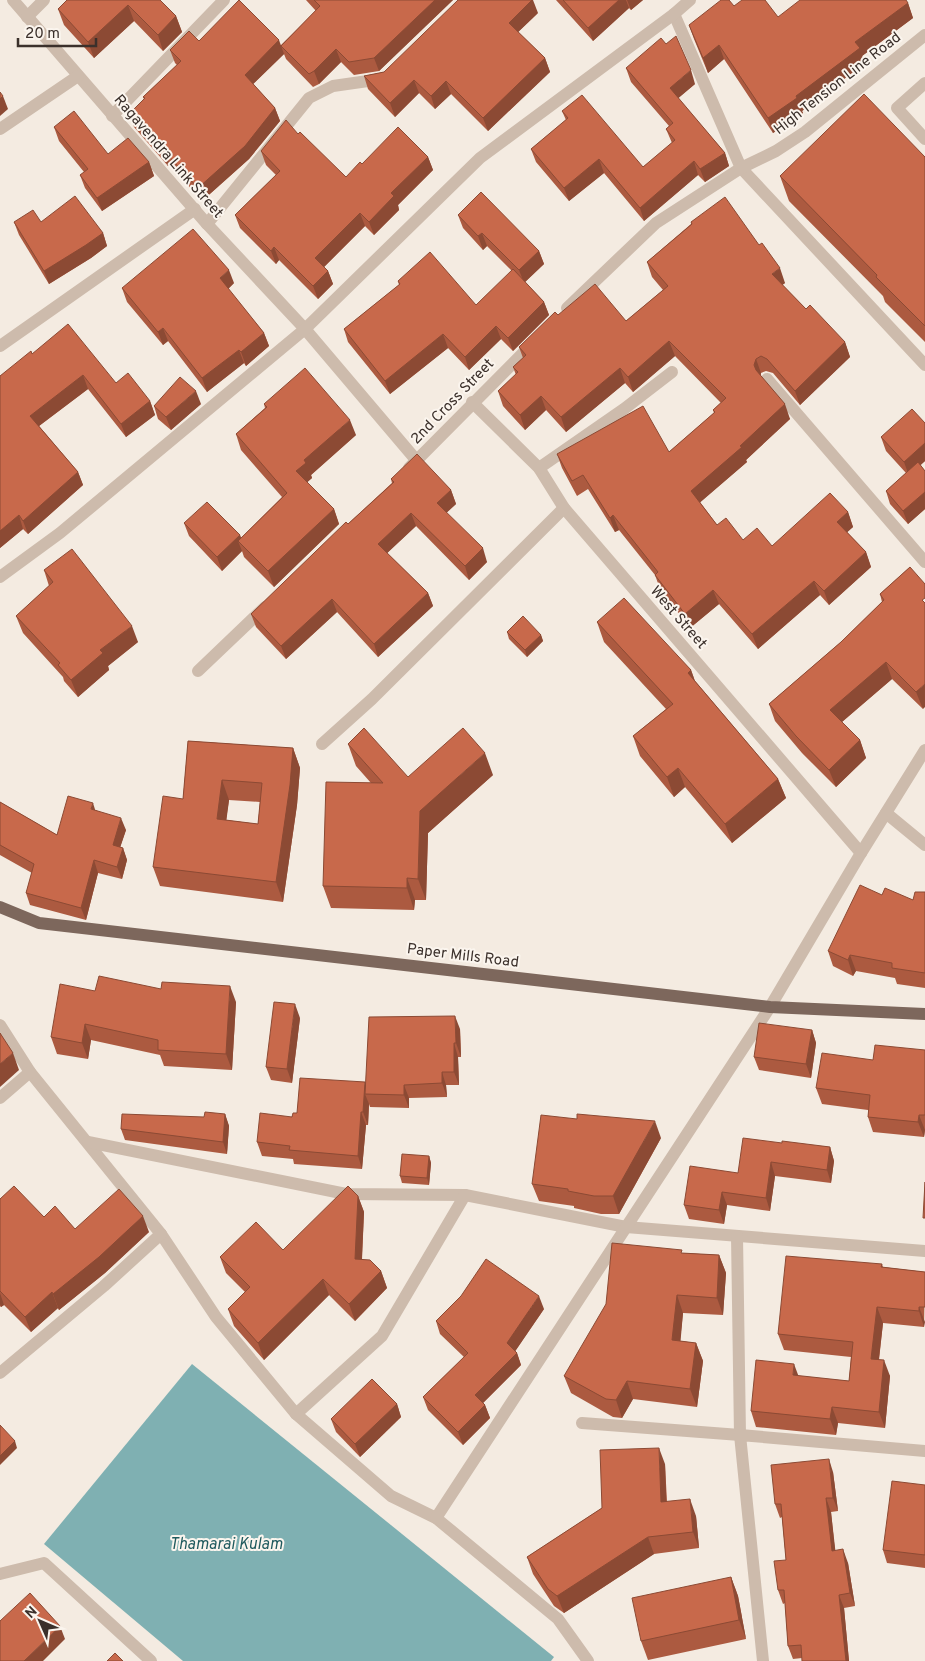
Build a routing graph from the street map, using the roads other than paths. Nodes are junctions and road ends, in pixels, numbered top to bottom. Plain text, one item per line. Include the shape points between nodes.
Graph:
1 (13, 0) edge
2 (44, 0) edge
3 (224, 0) edge
4 (690, 0) edge
5 (674, 14) junction
6 (27, 17) junction
7 (925, 34) edge
8 (390, 73) edge
9 (78, 76) junction
10 (925, 83) edge
11 (112, 116) junction
12 (0, 128) edge
13 (925, 139) edge
14 (741, 168) junction
15 (195, 209) junction
16 (207, 224) junction
17 (555, 320) edge
18 (305, 329) junction
19 (541, 334) edge
20 (0, 346) edge
21 (925, 365) edge
22 (672, 372) dead end
23 (767, 379) dead end
24 (472, 402) junction
25 (417, 461) junction
26 (539, 468) junction
27 (403, 474) edge
28 (564, 508) junction
29 (925, 562) edge
30 (0, 577) edge
31 (276, 596) edge
32 (198, 671) dead end
33 (322, 744) dead end
34 (925, 750) edge
35 (886, 814) junction
36 (925, 844) edge
37 (861, 853) junction
38 (0, 907) edge
39 (770, 1007) junction
40 (925, 1014) edge
41 (0, 1025) edge
42 (30, 1072) junction
43 (0, 1098) edge
44 (88, 1142) junction
45 (465, 1195) junction
46 (626, 1227) junction
47 (161, 1234) junction
48 (737, 1236) junction
49 (925, 1251) edge
50 (0, 1373) edge
51 (296, 1414) junction
52 (582, 1423) dead end
53 (740, 1435) junction
54 (925, 1451) edge
55 (436, 1518) junction
56 (0, 1574) edge
57 (152, 1661) edge
58 (588, 1661) edge
59 (763, 1661) edge

1 - 6 street, Ragavendra Link Street
2 - 6 street
3 - 11 street
4 - 5 street
5 - 14 street
5 - 18 street via 480,158
6 - 9 street, Ragavendra Link Street
7 - 14 street, High Tension Line Road via 805,132
8 - 16 street via 382,79 333,86 309,98
9 - 11 street, Ragavendra Link Street
9 - 12 street
10 - 13 street via 897,108
11 - 15 street, Ragavendra Link Street
14 - 17 street via 656,223
14 - 21 street
15 - 16 street, Ragavendra Link Street
15 - 20 street
16 - 18 street, Ragavendra Link Street
18 - 25 street, Ragavendra Link Street
18 - 30 street via 60,533
19 - 24 street, 2nd Cross Street
22 - 26 street
23 - 29 street
24 - 25 street, 2nd Cross Street
24 - 26 street, West Street
25 - 27 street, 2nd Cross Street
26 - 28 street, West Street
28 - 33 street via 372,699
28 - 37 street, West Street
31 - 32 street
34 - 35 street
35 - 36 street
35 - 37 street
37 - 39 street
38 - 39 main road, Paper Mills Road via 39,923
39 - 40 main road, Paper Mills Road
39 - 46 street
41 - 42 street
42 - 43 street
42 - 44 street
44 - 45 street via 346,1194
44 - 47 street
45 - 46 street
45 - 51 street via 382,1336
46 - 48 street
46 - 55 street
47 - 50 street
47 - 51 street via 216,1317
48 - 49 street
48 - 53 street
51 - 55 street via 391,1496
52 - 53 street
53 - 54 street
53 - 59 street
55 - 58 street via 558,1619
56 - 57 street via 44,1563

